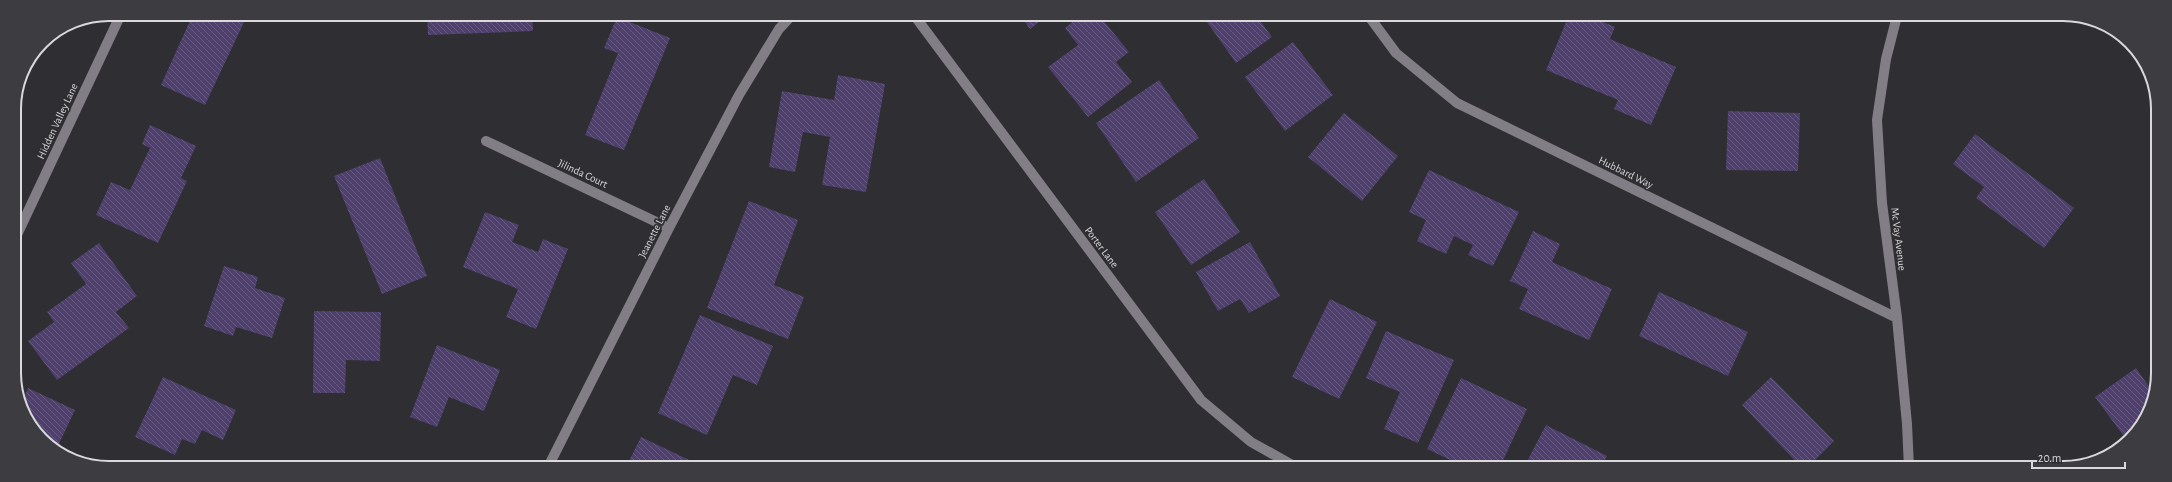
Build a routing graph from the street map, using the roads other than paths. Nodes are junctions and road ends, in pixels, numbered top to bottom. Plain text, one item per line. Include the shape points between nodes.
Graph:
1 (118, 21) edge
2 (786, 21) edge
3 (918, 21) edge
4 (1372, 21) edge
5 (1896, 21) edge
6 (486, 141) dead end
7 (21, 226) edge
8 (669, 228) junction
9 (1897, 318) junction
10 (551, 461) edge
11 (1285, 461) edge
12 (1909, 461) edge

1 - 7 street, Hidden Valley Lane
2 - 8 street, Jeanette Lane via 778,29 739,96
3 - 11 street, Porter Lane via 1201,400 1251,442
4 - 9 street, Hubbard Way via 1396,53 1457,103
5 - 9 street, Mc Vay Avenue via 1886,59 1876,120 1882,203
6 - 8 street, Jilinda Court
8 - 10 street, Jeanette Lane
9 - 12 street, Mc Vay Avenue

